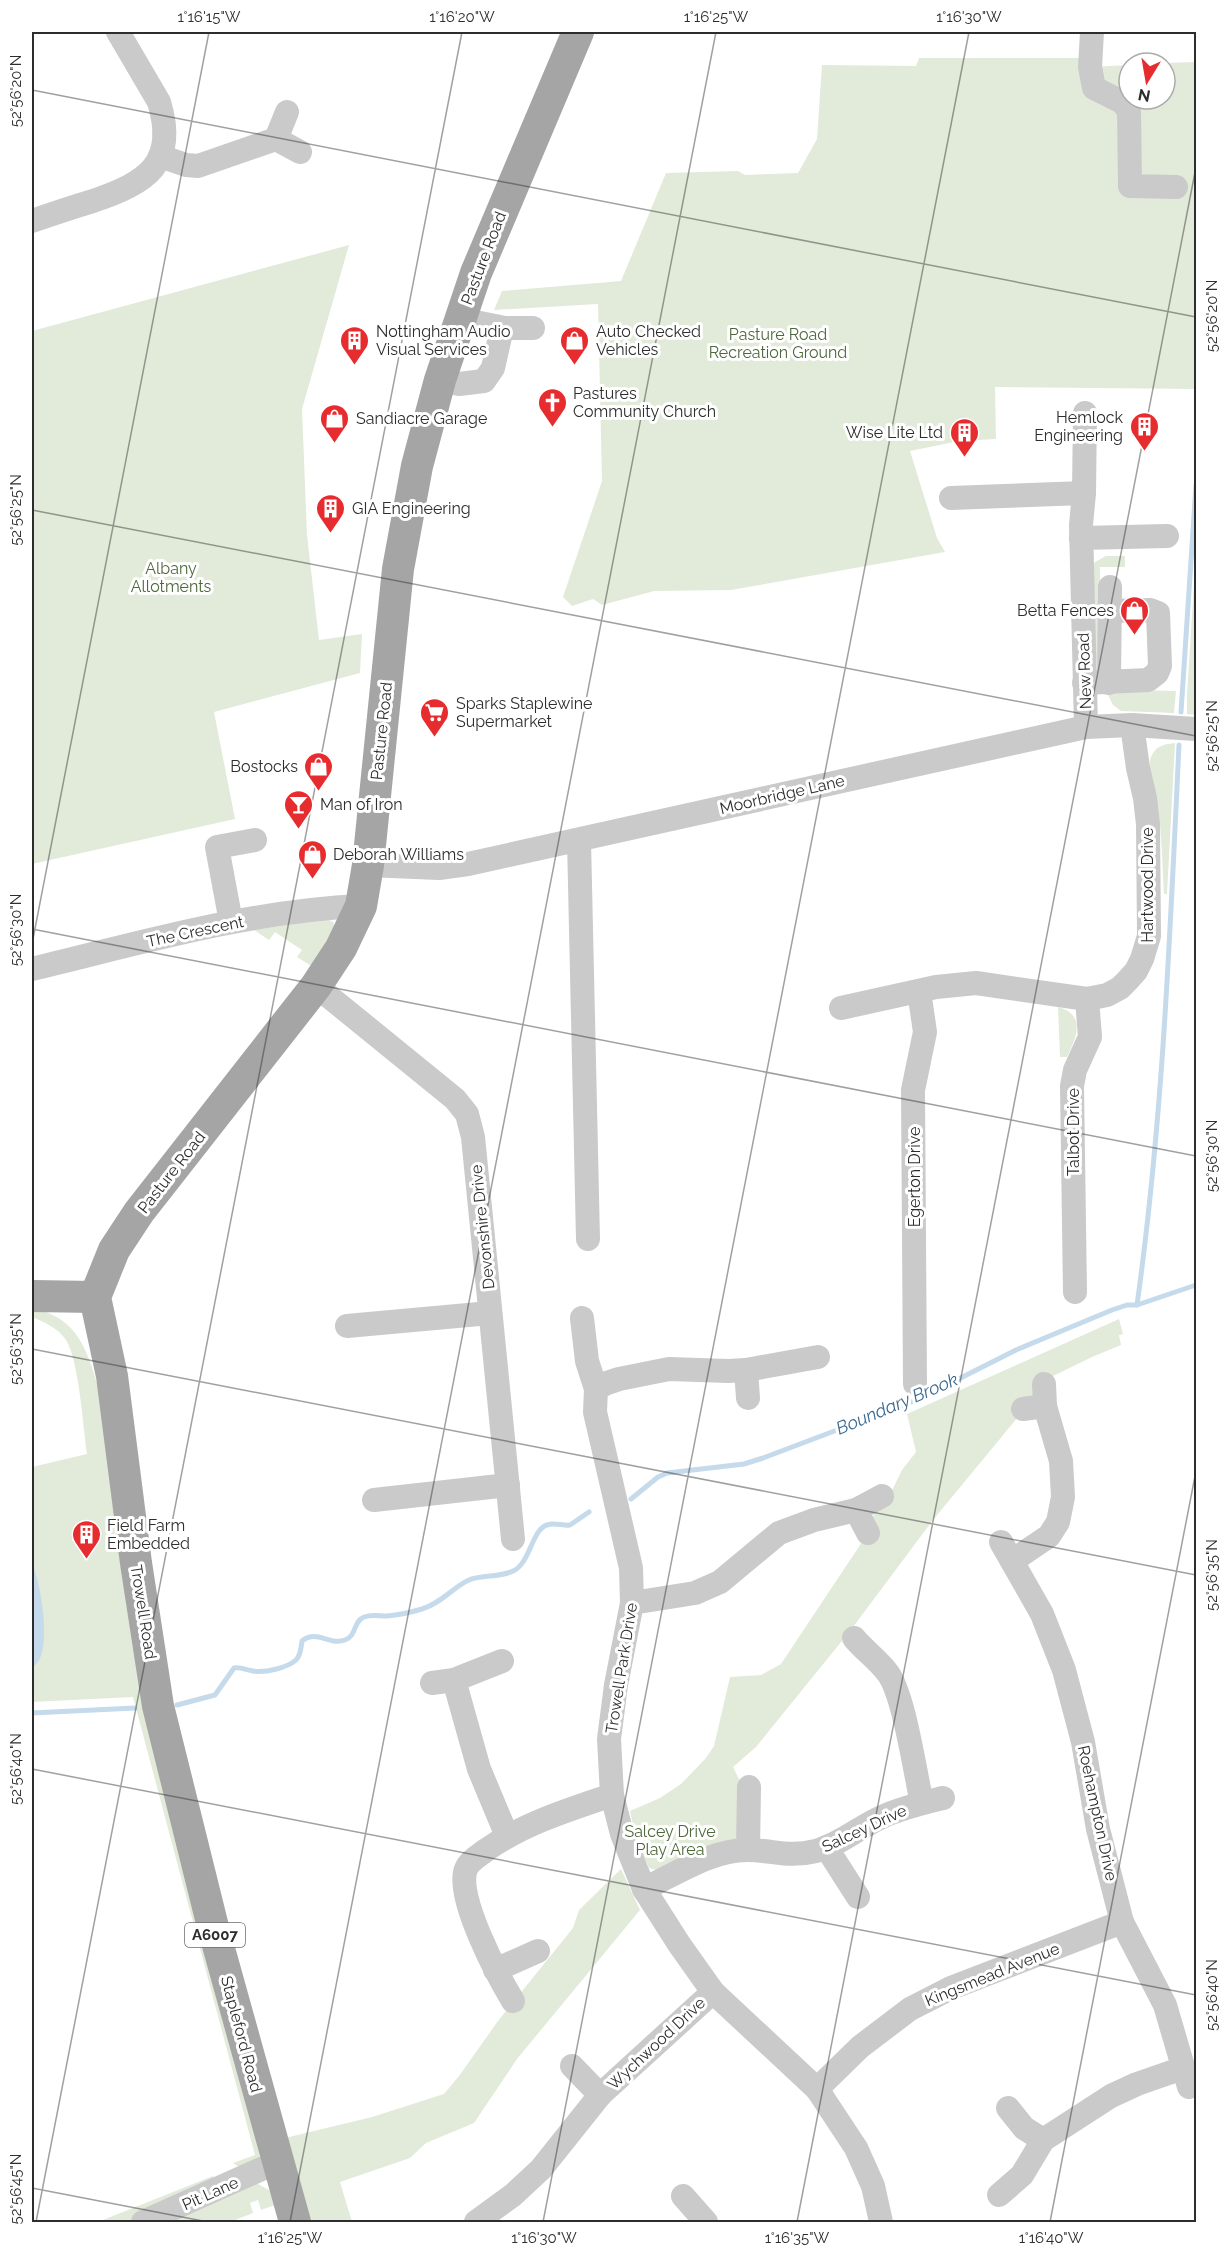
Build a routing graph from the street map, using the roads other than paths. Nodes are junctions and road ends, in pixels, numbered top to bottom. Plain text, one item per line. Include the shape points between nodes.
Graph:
1 (118, 32) edge
2 (578, 32) edge
3 (1092, 32) edge
4 (287, 112) dead end
5 (276, 139) junction
6 (300, 152) dead end
7 (160, 156) junction
8 (1176, 186) dead end
9 (32, 221) edge
10 (460, 319) junction
11 (501, 328) junction
12 (533, 328) dead end
13 (440, 380) junction
14 (1085, 413) dead end
15 (951, 498) dead end
16 (1082, 516) junction
17 (1167, 536) dead end
18 (1110, 588) dead end
19 (1110, 611) junction
20 (1084, 683) junction
21 (1109, 683) junction
22 (1132, 725) junction
23 (1086, 727) junction
24 (1197, 729) edge
25 (255, 840) dead end
26 (579, 840) junction
27 (368, 865) junction
28 (361, 906) junction
29 (231, 922) junction
30 (32, 969) edge
31 (316, 986) junction
32 (918, 991) junction
33 (1087, 999) junction
34 (855, 1013) dead end
35 (588, 1239) dead end
36 (1082, 1276) dead end
37 (32, 1296) edge
38 (95, 1298) junction
39 (490, 1313) junction
40 (582, 1318) dead end
41 (347, 1326) dead end
42 (818, 1357) dead end
43 (746, 1370) junction
44 (923, 1370) dead end
45 (596, 1389) junction
46 (748, 1398) dead end
47 (1037, 1400) dead end
48 (508, 1485) junction
49 (882, 1496) dead end
50 (374, 1500) dead end
51 (856, 1510) junction
52 (868, 1533) dead end
53 (513, 1539) dead end
54 (632, 1602) junction
55 (859, 1655) dead end
56 (502, 1660) dead end
57 (158, 1706) joint
58 (749, 1787) dead end
59 (612, 1795) junction
60 (507, 1836) junction
61 (748, 1842) junction
62 (825, 1847) junction
63 (645, 1889) junction
64 (858, 1897) dead end
65 (1122, 1922) junction
66 (538, 1951) dead end
67 (495, 1970) junction
68 (712, 1992) junction
69 (513, 2001) dead end
70 (572, 2066) dead end
71 (817, 2089) junction
72 (600, 2095) junction
73 (1008, 2108) dead end
74 (1034, 2134) junction
75 (277, 2162) junction
76 (999, 2195) dead end
77 (683, 2196) dead end
78 (142, 2223) edge
79 (295, 2223) edge
80 (476, 2223) edge
81 (706, 2223) edge
82 (881, 2223) edge

1 - 7 street via 159,102 164,130
2 - 10 main road, Pasture Road via 494,226
3 - 8 street via 1090,67 1094,88 1122,102 1129,111 1130,186
4 - 5 street
5 - 6 street
5 - 7 street via 198,166
7 - 9 street via 152,170 130,187
10 - 11 street
10 - 13 main road, Pasture Road
11 - 12 street
11 - 13 street via 493,368 484,381 459,384
13 - 27 main road, Pasture Road via 417,466 398,569
14 - 16 street, New Road
15 - 16 street
16 - 17 street
16 - 20 street, New Road
18 - 19 street
19 - 21 street
19 - 21 street via 1158,613 1160,666 1148,680
20 - 21 street
20 - 23 street, New Road
22 - 23 street, Moorbridge Lane
22 - 24 street, Moorbridge Lane
22 - 33 street, Hartwood Drive via 1148,824 1149,936 1142,959 1127,981 1107,995
23 - 26 street, Moorbridge Lane
25 - 29 street via 217,847
26 - 27 street, Moorbridge Lane via 440,868
26 - 35 street
27 - 28 main road, Pasture Road
28 - 29 street, The Crescent via 328,907
28 - 31 main road, Pasture Road
29 - 30 street, The Crescent
31 - 38 main road, Pasture Road via 139,1212 114,1250
31 - 39 street, Devonshire Drive via 455,1099 467,1114 473,1137
32 - 33 street, Hartwood Drive via 976,983
32 - 34 street, Hartwood Drive
32 - 44 street, Egerton Drive via 925,1032 913,1090
33 - 36 street, Talbot Drive via 1090,1037 1072,1086
37 - 38 main road
38 - 57 main road, Trowell Road / A6007 via 112,1376
39 - 41 street
39 - 48 street, Devonshire Drive
40 - 45 street, Trowell Park Drive via 587,1360
42 - 43 street
43 - 45 street via 669,1369 618,1379
43 - 46 street
45 - 54 street, Trowell Park Drive via 595,1412 631,1568
47 - 65 street, Roehampton Drive via 1061,1461 1063,1497 1058,1522 1050,1536 1006,1551 1042,1614 1064,1670
48 - 50 street
48 - 53 street, Devonshire Drive
49 - 51 street
51 - 52 street
51 - 54 street via 779,1533 720,1582 695,1593
54 - 59 street, Trowell Park Drive via 609,1739
55 - 62 street, Salcey Drive via 887,1671 894,1682 933,1800 880,1818
56 - 60 street via 443,1681
57 - 75 main road, Stapleford Road / A6007
58 - 61 street
59 - 60 street via 536,1821
59 - 63 street, Trowell Park Drive via 622,1834
60 - 67 street via 467,1867 463,1885
61 - 62 street, Salcey Drive via 794,1855
61 - 63 street, Salcey Drive
62 - 64 street
63 - 68 street, Trowell Park Drive
65 - 71 street, Kingsmead Avenue via 951,1988 910,2009 860,2047
65 - 74 street, Roehampton Drive via 1165,2005 1186,2078 1137,2084
66 - 67 street
67 - 69 street
68 - 71 street, Trowell Park Drive
68 - 72 street, Wychwood Drive
70 - 72 street, Wychwood Drive
71 - 82 street, Trowell Park Drive via 856,2148 873,2186
72 - 80 street, Wychwood Drive via 541,2169
73 - 74 street
74 - 76 street via 1022,2175
75 - 78 street, Pit Lane
75 - 79 main road, Stapleford Road / A6007
77 - 81 street

